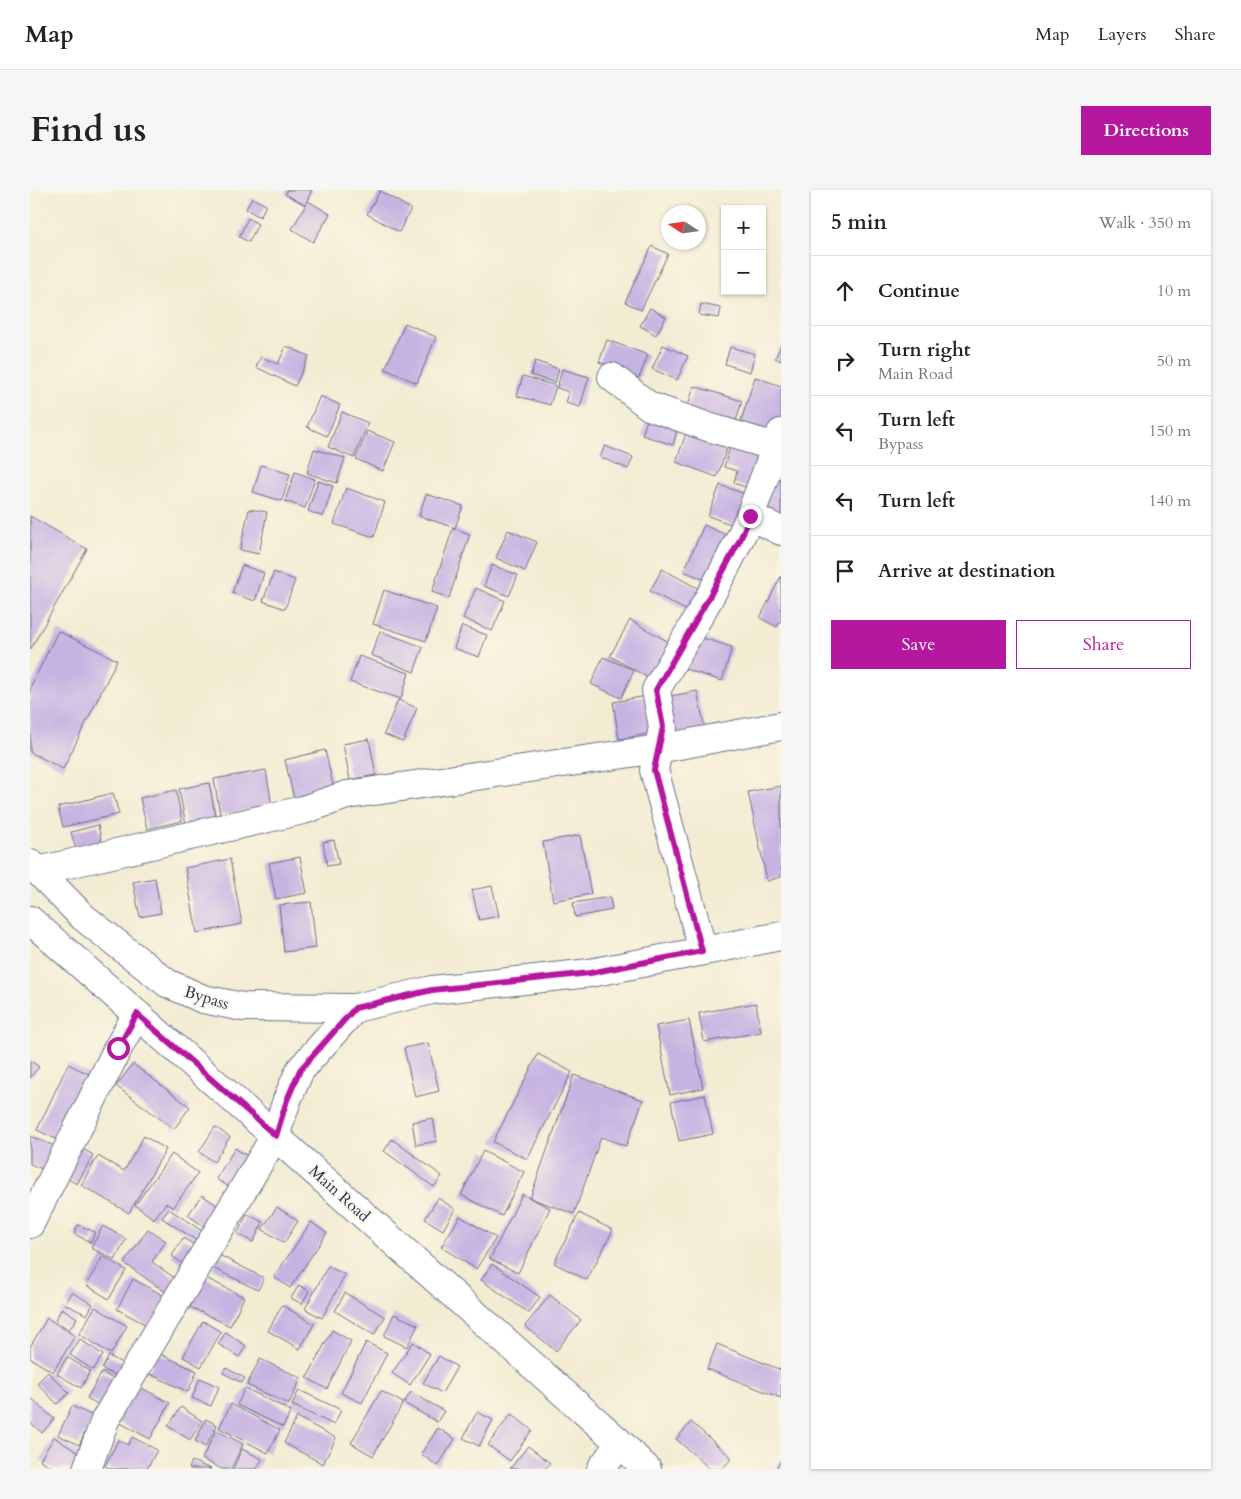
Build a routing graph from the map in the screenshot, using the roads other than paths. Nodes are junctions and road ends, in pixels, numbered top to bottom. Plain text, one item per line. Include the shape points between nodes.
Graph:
1 (612, 377) dead end
2 (778, 440) edge
3 (750, 516) junction
4 (781, 531) edge
5 (781, 726) edge
6 (658, 749) junction
7 (34, 867) edge
8 (30, 920) edge
9 (781, 936) edge
10 (702, 951) junction
11 (355, 1008) junction
12 (137, 1014) junction
13 (276, 1136) junction
14 (30, 1224) edge
15 (620, 1443) junction
16 (87, 1469) edge
17 (601, 1469) edge
18 (647, 1469) edge

1 - 2 street via 649,406 708,427
2 - 3 street
3 - 4 street
3 - 6 street via 740,540 656,690 663,727
5 - 6 street
6 - 7 street via 347,795 303,810
6 - 10 street via 654,770
7 - 11 street, Bypass via 83,918 167,983 203,999 243,1007
8 - 12 street, Main Road
9 - 10 street, Bypass
10 - 11 street, Bypass via 590,973 432,990
11 - 13 street via 300,1070
12 - 13 street, Main Road
12 - 14 street
13 - 15 street, Main Road
13 - 16 street via 105,1420
15 - 17 street
15 - 18 street, Main Road

